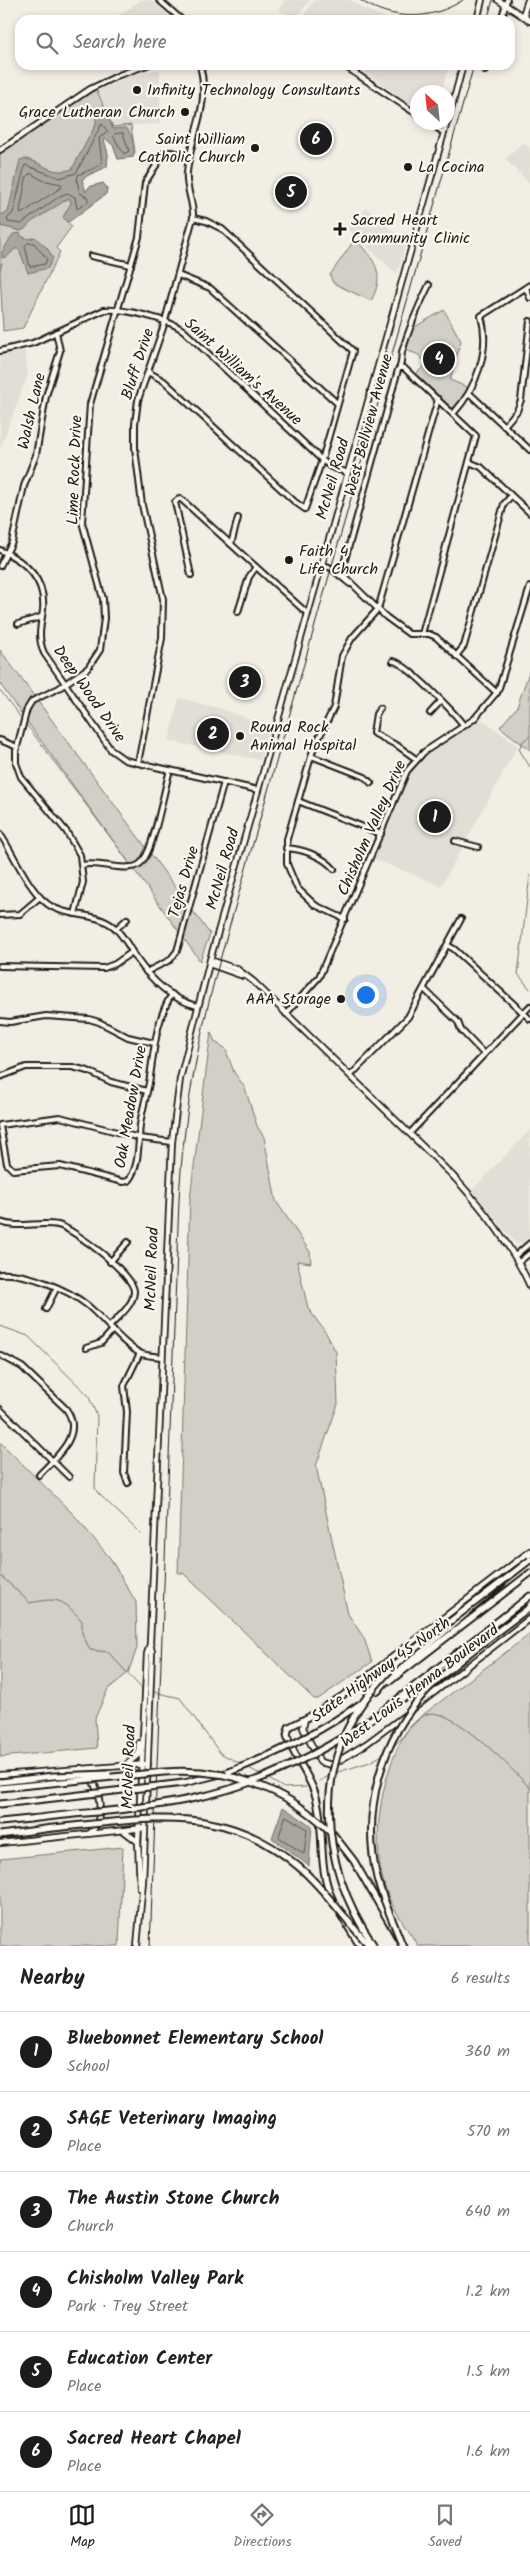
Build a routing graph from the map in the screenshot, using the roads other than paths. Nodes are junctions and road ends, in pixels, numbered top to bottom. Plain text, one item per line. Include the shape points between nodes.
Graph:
1 (159, 0) edge
2 (482, 0) edge
3 (498, 0) edge
4 (528, 0) edge
5 (506, 2) edge
6 (176, 15) edge
7 (478, 15) edge
8 (502, 15) edge
9 (528, 20) edge
10 (133, 70) edge
11 (201, 70) edge
12 (350, 70) edge
13 (462, 70) edge
14 (455, 94) edge
15 (410, 110) edge
16 (440, 130) edge
17 (445, 130) edge
18 (444, 133) junction
19 (0, 150) edge
20 (190, 156) junction
21 (193, 218) junction
22 (91, 256) dead end
23 (131, 265) junction
24 (178, 275) junction
25 (429, 285) dead end
26 (528, 287) edge
27 (530, 298) edge
28 (119, 310) junction
29 (530, 320) edge
30 (165, 322) junction
31 (56, 332) junction
32 (0, 351) edge
33 (400, 368) junction
34 (148, 372) junction
35 (469, 393) junction
36 (438, 399) junction
37 (337, 403) junction
38 (453, 414) junction
39 (504, 426) junction
40 (530, 450) edge
41 (322, 460) junction
42 (469, 462) junction
43 (348, 473) junction
44 (511, 496) junction
45 (530, 513) edge
46 (238, 518) dead end
47 (231, 544) junction
48 (0, 550) edge
49 (7, 553) junction
50 (345, 560) junction
51 (322, 564) junction
52 (0, 566) edge
53 (256, 568) junction
54 (333, 569) junction
55 (341, 574) junction
56 (191, 575) dead end
57 (352, 585) junction
58 (530, 587) edge
59 (378, 609) junction
60 (238, 612) dead end
61 (308, 614) junction
62 (42, 617) junction
63 (18, 624) dead end
64 (422, 634) junction
65 (456, 656) junction
66 (392, 661) dead end
67 (65, 684) junction
68 (497, 693) junction
69 (441, 701) junction
70 (380, 708) dead end
71 (430, 712) dead end
72 (464, 726) junction
73 (0, 740) edge
74 (17, 747) junction
75 (311, 756) junction
76 (416, 759) junction
77 (138, 763) junction
78 (170, 770) junction
79 (224, 782) junction
80 (370, 783) dead end
81 (258, 790) junction
82 (298, 801) junction
83 (0, 834) edge
84 (381, 834) junction
85 (455, 841) dead end
86 (286, 848) junction
87 (478, 848) dead end
88 (82, 865) junction
89 (334, 869) dead end
90 (40, 897) junction
91 (75, 914) junction
92 (0, 915) edge
93 (127, 919) dead end
94 (345, 919) junction
95 (461, 919) dead end
96 (116, 929) junction
97 (447, 945) junction
98 (132, 952) junction
99 (209, 962) junction
100 (0, 966) edge
101 (146, 972) junction
102 (424, 989) junction
103 (172, 994) junction
104 (197, 1006) junction
105 (530, 1006) edge
106 (523, 1013) junction
107 (286, 1014) junction
108 (530, 1019) edge
109 (0, 1021) edge
110 (154, 1043) junction
111 (484, 1054) junction
112 (350, 1075) junction
113 (0, 1077) edge
114 (147, 1091) junction
115 (0, 1125) edge
116 (410, 1133) junction
117 (140, 1138) junction
118 (172, 1142) junction
119 (0, 1222) edge
120 (128, 1242) dead end
121 (530, 1243) edge
122 (530, 1253) edge
123 (516, 1256) junction
124 (110, 1262) junction
125 (519, 1262) junction
126 (0, 1274) edge
127 (530, 1286) edge
128 (56, 1289) junction
129 (46, 1309) dead end
130 (111, 1328) junction
131 (86, 1348) dead end
132 (140, 1353) junction
133 (0, 1355) edge
134 (162, 1357) junction
135 (0, 1409) edge
136 (53, 1460) junction
137 (39, 1475) dead end
138 (69, 1477) dead end
139 (128, 1483) dead end
140 (530, 1552) edge
141 (530, 1560) edge
142 (530, 1573) edge
143 (530, 1596) edge
144 (530, 1608) edge
145 (530, 1618) edge
146 (150, 1643) junction
147 (378, 1691) junction
148 (390, 1705) junction
149 (306, 1719) junction
150 (143, 1728) junction
151 (142, 1764) junction
152 (148, 1764) junction
153 (126, 1765) junction
154 (80, 1768) junction
155 (0, 1775) edge
156 (118, 1775) junction
157 (0, 1782) edge
158 (0, 1788) edge
159 (0, 1802) edge
160 (0, 1823) edge
161 (138, 1828) junction
162 (145, 1828) junction
163 (120, 1830) junction
164 (88, 1834) junction
165 (0, 1835) edge
166 (138, 1842) junction
167 (0, 1843) edge
168 (140, 1892) junction
169 (402, 1944) edge
170 (137, 1946) edge
171 (360, 1946) edge
172 (370, 1946) edge
173 (374, 1946) edge

1 - 6 street
2 - 7 main road
3 - 5 main road
4 - 9 main road via 524,12
5 - 8 street
5 - 9 main road
10 - 19 street via 90,89
11 - 20 street, Bluff Drive via 203,107
12 - 15 street
13 - 14 main road, McNeil Road
16 - 18 street
17 - 18 main road, McNeil Road
18 - 43 main road, McNeil Road
20 - 21 street, Bluff Drive via 187,179
20 - 23 street, Lime Rock Drive via 166,152 147,178 143,189 141,228
21 - 24 street, Bluff Drive
21 - 37 street via 222,229 353,351
22 - 23 street
23 - 28 street, Lime Rock Drive
24 - 30 street, Bluff Drive
24 - 37 street via 210,288
25 - 33 street, West Bellview Avenue via 414,315
26 - 27 street
26 - 35 street via 480,316 484,340 478,373
28 - 30 street, Saint William's Avenue
28 - 31 street, Saint William's Avenue via 100,311
28 - 67 street, Lime Rock Drive via 91,398 82,519 103,599 102,634 94,662
29 - 39 street via 521,400 517,411
30 - 34 street, Bluff Drive
30 - 41 street, Saint William's Avenue via 183,330
31 - 32 street, Saint William's Avenue via 32,343
31 - 49 street, Walsh Lane via 59,356 48,387 36,455 24,486 16,530
33 - 36 street via 404,368
33 - 50 street, West Bellview Avenue
34 - 41 street via 164,381 305,509
34 - 77 street, Bluff Drive via 136,409 135,448 142,505 164,617
35 - 38 street
35 - 39 street
36 - 38 street
36 - 59 street
37 - 41 street
38 - 42 street via 476,436
39 - 40 street
41 - 43 street, Saint William's Avenue
42 - 44 street via 481,467
42 - 64 street
43 - 51 main road, McNeil Road
44 - 45 street
44 - 65 street via 504,504 464,646
46 - 47 street
47 - 53 street
47 - 56 street via 182,498 177,498 175,502
48 - 49 street, Deep Wood Drive
49 - 52 street, Walsh Lane
49 - 62 street, Deep Wood Drive via 23,562 33,575 42,597
50 - 54 street
50 - 55 street, West Bellview Avenue
51 - 54 street
51 - 61 main road, McNeil Road
53 - 60 street via 249,578
53 - 61 street
54 - 55 street
54 - 57 street
55 - 57 street
57 - 59 street
58 - 68 street, Chisholm Valley Drive
59 - 64 street via 409,634
59 - 75 street via 352,638 345,651 334,707
61 - 81 main road, McNeil Road
62 - 63 street
62 - 67 street, Deep Wood Drive via 39,636 42,648
64 - 65 street via 436,637
65 - 68 street
66 - 69 street via 403,665
67 - 74 street, Lime Rock Drive via 35,698 30,704
67 - 77 street, Deep Wood Drive via 111,750 125,760
68 - 72 street, Chisholm Valley Drive
69 - 71 street
69 - 72 street
70 - 76 street via 373,733
72 - 76 street, Chisholm Valley Drive
73 - 74 street
74 - 88 street, Lime Rock Drive via 16,763 21,777 66,831
75 - 80 street via 365,776
75 - 82 street
76 - 84 street, Chisholm Valley Drive
77 - 78 street, Deep Wood Drive
78 - 79 street, Deep Wood Drive
78 - 88 street via 142,862 126,868
79 - 81 street, Deep Wood Drive
79 - 101 street, Tejas Drive via 177,951 170,960
81 - 99 main road, McNeil Road
82 - 84 street
82 - 86 street
83 - 90 street
84 - 94 street, Chisholm Valley Drive
85 - 87 street
86 - 89 street via 327,862
86 - 94 street via 288,870 301,893 320,908
88 - 91 street, Lime Rock Drive via 83,882
90 - 91 street via 53,907
90 - 92 street via 20,914
91 - 96 street via 99,918
93 - 96 street
94 - 107 street, Chisholm Valley Drive via 315,984
95 - 97 street
96 - 98 street
97 - 102 street
97 - 106 street
98 - 100 street via 115,964 98,968
98 - 101 street
99 - 104 main road, McNeil Road
99 - 107 main road via 247,977
101 - 103 street via 156,984
102 - 111 street via 458,1022 461,1030
102 - 112 street via 408,1017
103 - 104 street
103 - 110 street, Oak Meadow Drive
104 - 118 main road, McNeil Road via 180,1079
105 - 106 street
106 - 108 street
106 - 111 street
107 - 112 main road
109 - 110 street via 46,1016 89,1019 128,1037
110 - 114 street, Oak Meadow Drive
111 - 116 street
112 - 116 main road
113 - 114 street via 26,1067 72,1067
114 - 117 street, Oak Meadow Drive
115 - 117 street via 60,1117
115 - 117 street, Oak Meadow Drive via 7,1164 13,1170 60,1166 123,1182 131,1178
116 - 123 main road via 480,1206
117 - 118 street
118 - 134 main road, McNeil Road
119 - 124 street via 60,1226 78,1234
120 - 124 street
121 - 123 street
122 - 125 street
123 - 125 main road
124 - 130 street via 129,1280 134,1294
125 - 127 main road
126 - 128 street via 20,1275
128 - 129 street
128 - 130 street via 86,1305
130 - 131 street via 101,1342
130 - 132 street
132 - 134 street
132 - 139 street via 124,1386 127,1412 124,1473
133 - 136 street via 22,1367 69,1412 72,1420 70,1441
134 - 146 main road, McNeil Road
135 - 136 street
136 - 137 street
136 - 138 street
140 - 147 highway via 492,1594 419,1652
140 - 149 main road via 342,1696
141 - 173 highway, bridge via 397,1664 365,1699 345,1735 332,1782 330,1833 335,1865 345,1896
142 - 147 highway, State Highway 45 North
143 - 148 highway, State Highway 45 North
144 - 148 highway via 436,1677
144 - 169 highway, bridge via 423,1694 400,1726 385,1758 373,1804 373,1851 379,1886
145 - 149 main road, West Louis Henna Boulevard via 382,1733 332,1765 323,1764 304,1733
146 - 150 main road, McNeil Road
146 - 152 main road, McNeil Road
147 - 159 highway, State Highway 45 North, bridge via 326,1728 229,1772 184,1783
148 - 160 highway, State Highway 45 North, bridge via 290,1767 242,1785 169,1803
149 - 171 highway via 289,1727 287,1734 317,1800 321,1852 330,1891
150 - 151 main road, McNeil Road
150 - 153 main road via 138,1755
151 - 152 main road
151 - 153 main road
151 - 161 main road, McNeil Road
152 - 162 main road, McNeil Road
153 - 154 main road
154 - 155 main road
154 - 164 main road via 96,1785 99,1820
156 - 157 highway, bridge via 53,1776
156 - 158 highway, bridge
156 - 169 highway, bridge via 189,1770 216,1773 248,1781 291,1800 318,1820 344,1846
161 - 162 main road
161 - 163 main road
161 - 166 main road, McNeil Road
162 - 168 main road, McNeil Road
163 - 164 main road
163 - 166 main road
164 - 167 main road
165 - 172 highway, bridge via 151,1818 188,1819 223,1826 260,1841 298,1866
166 - 168 main road, McNeil Road
168 - 170 main road, McNeil Road

